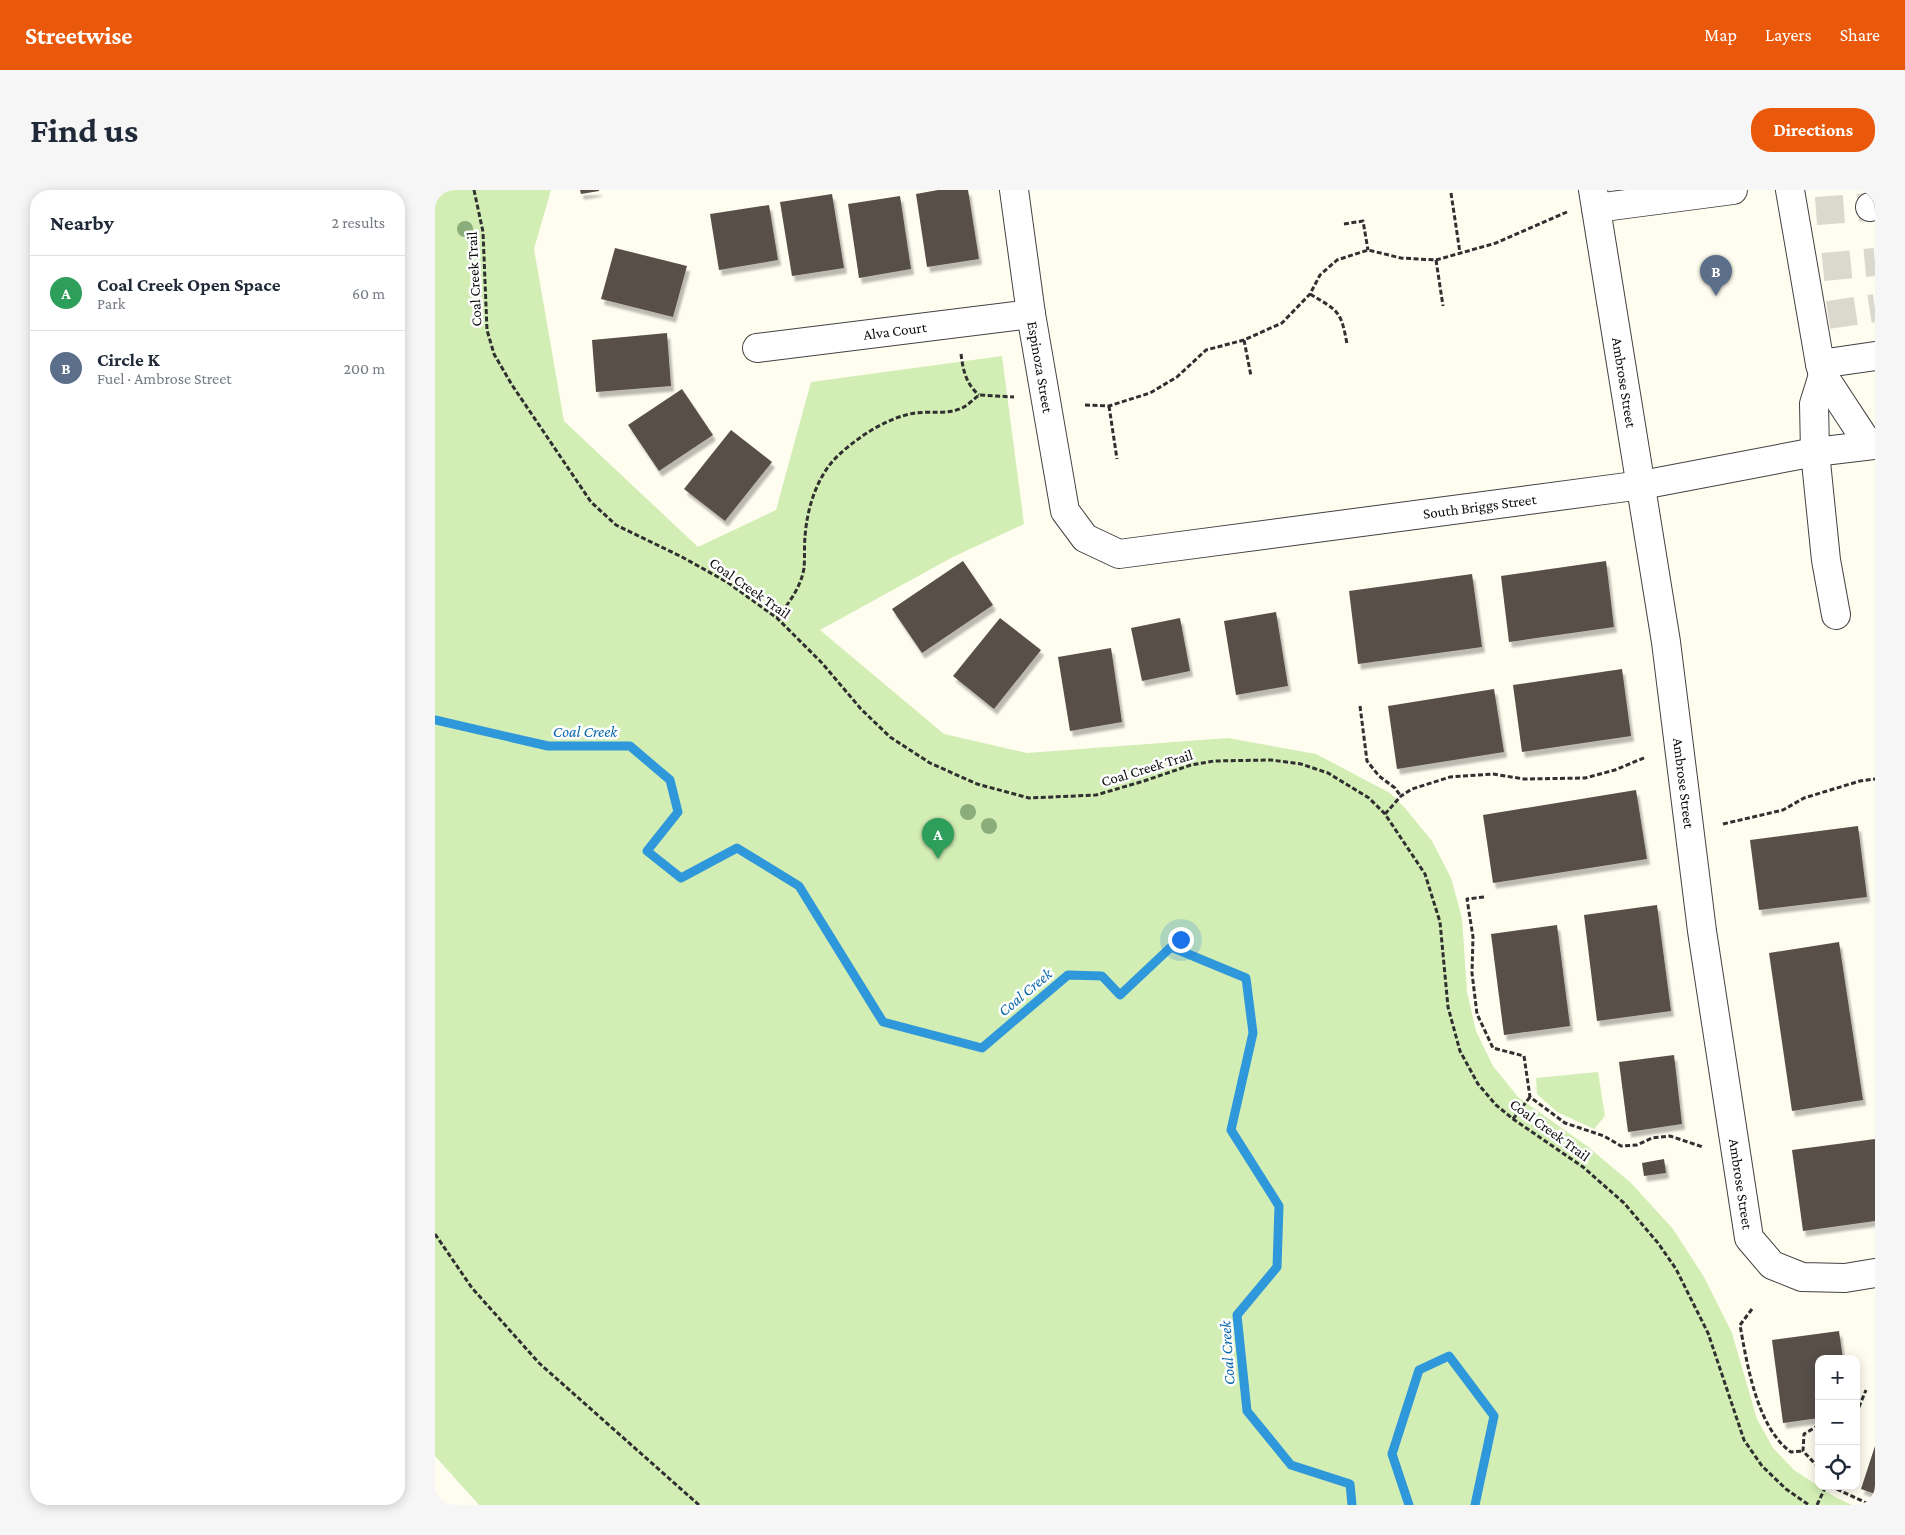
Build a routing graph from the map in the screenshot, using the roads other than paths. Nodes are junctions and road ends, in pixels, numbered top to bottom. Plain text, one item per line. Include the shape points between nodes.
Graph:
1 (1014, 190) edge
2 (1733, 190) edge
3 (1594, 199) edge
4 (1800, 205) edge
5 (1031, 314) junction
6 (757, 348) dead end
7 (1875, 356) edge
8 (1821, 370) junction
9 (1872, 445) edge
10 (1815, 452) junction
11 (1641, 485) junction
12 (1085, 538) joint
13 (1836, 615) dead end
14 (1875, 1273) edge

1 - 5 street, Espinoza Street
2 - 3 street
3 - 11 street, Ambrose Street
4 - 8 street via 1820,316
5 - 6 street, Alva Court
5 - 12 street, Espinoza Street via 1065,511
7 - 8 street
8 - 9 street
8 - 10 street via 1814,404
9 - 10 street, South Briggs Street
10 - 11 street, South Briggs Street
10 - 13 street via 1826,560
11 - 12 street, South Briggs Street via 1119,554
11 - 14 street, Ambrose Street via 1666,642 1702,931 1749,1238 1772,1265 1802,1277 1845,1278

